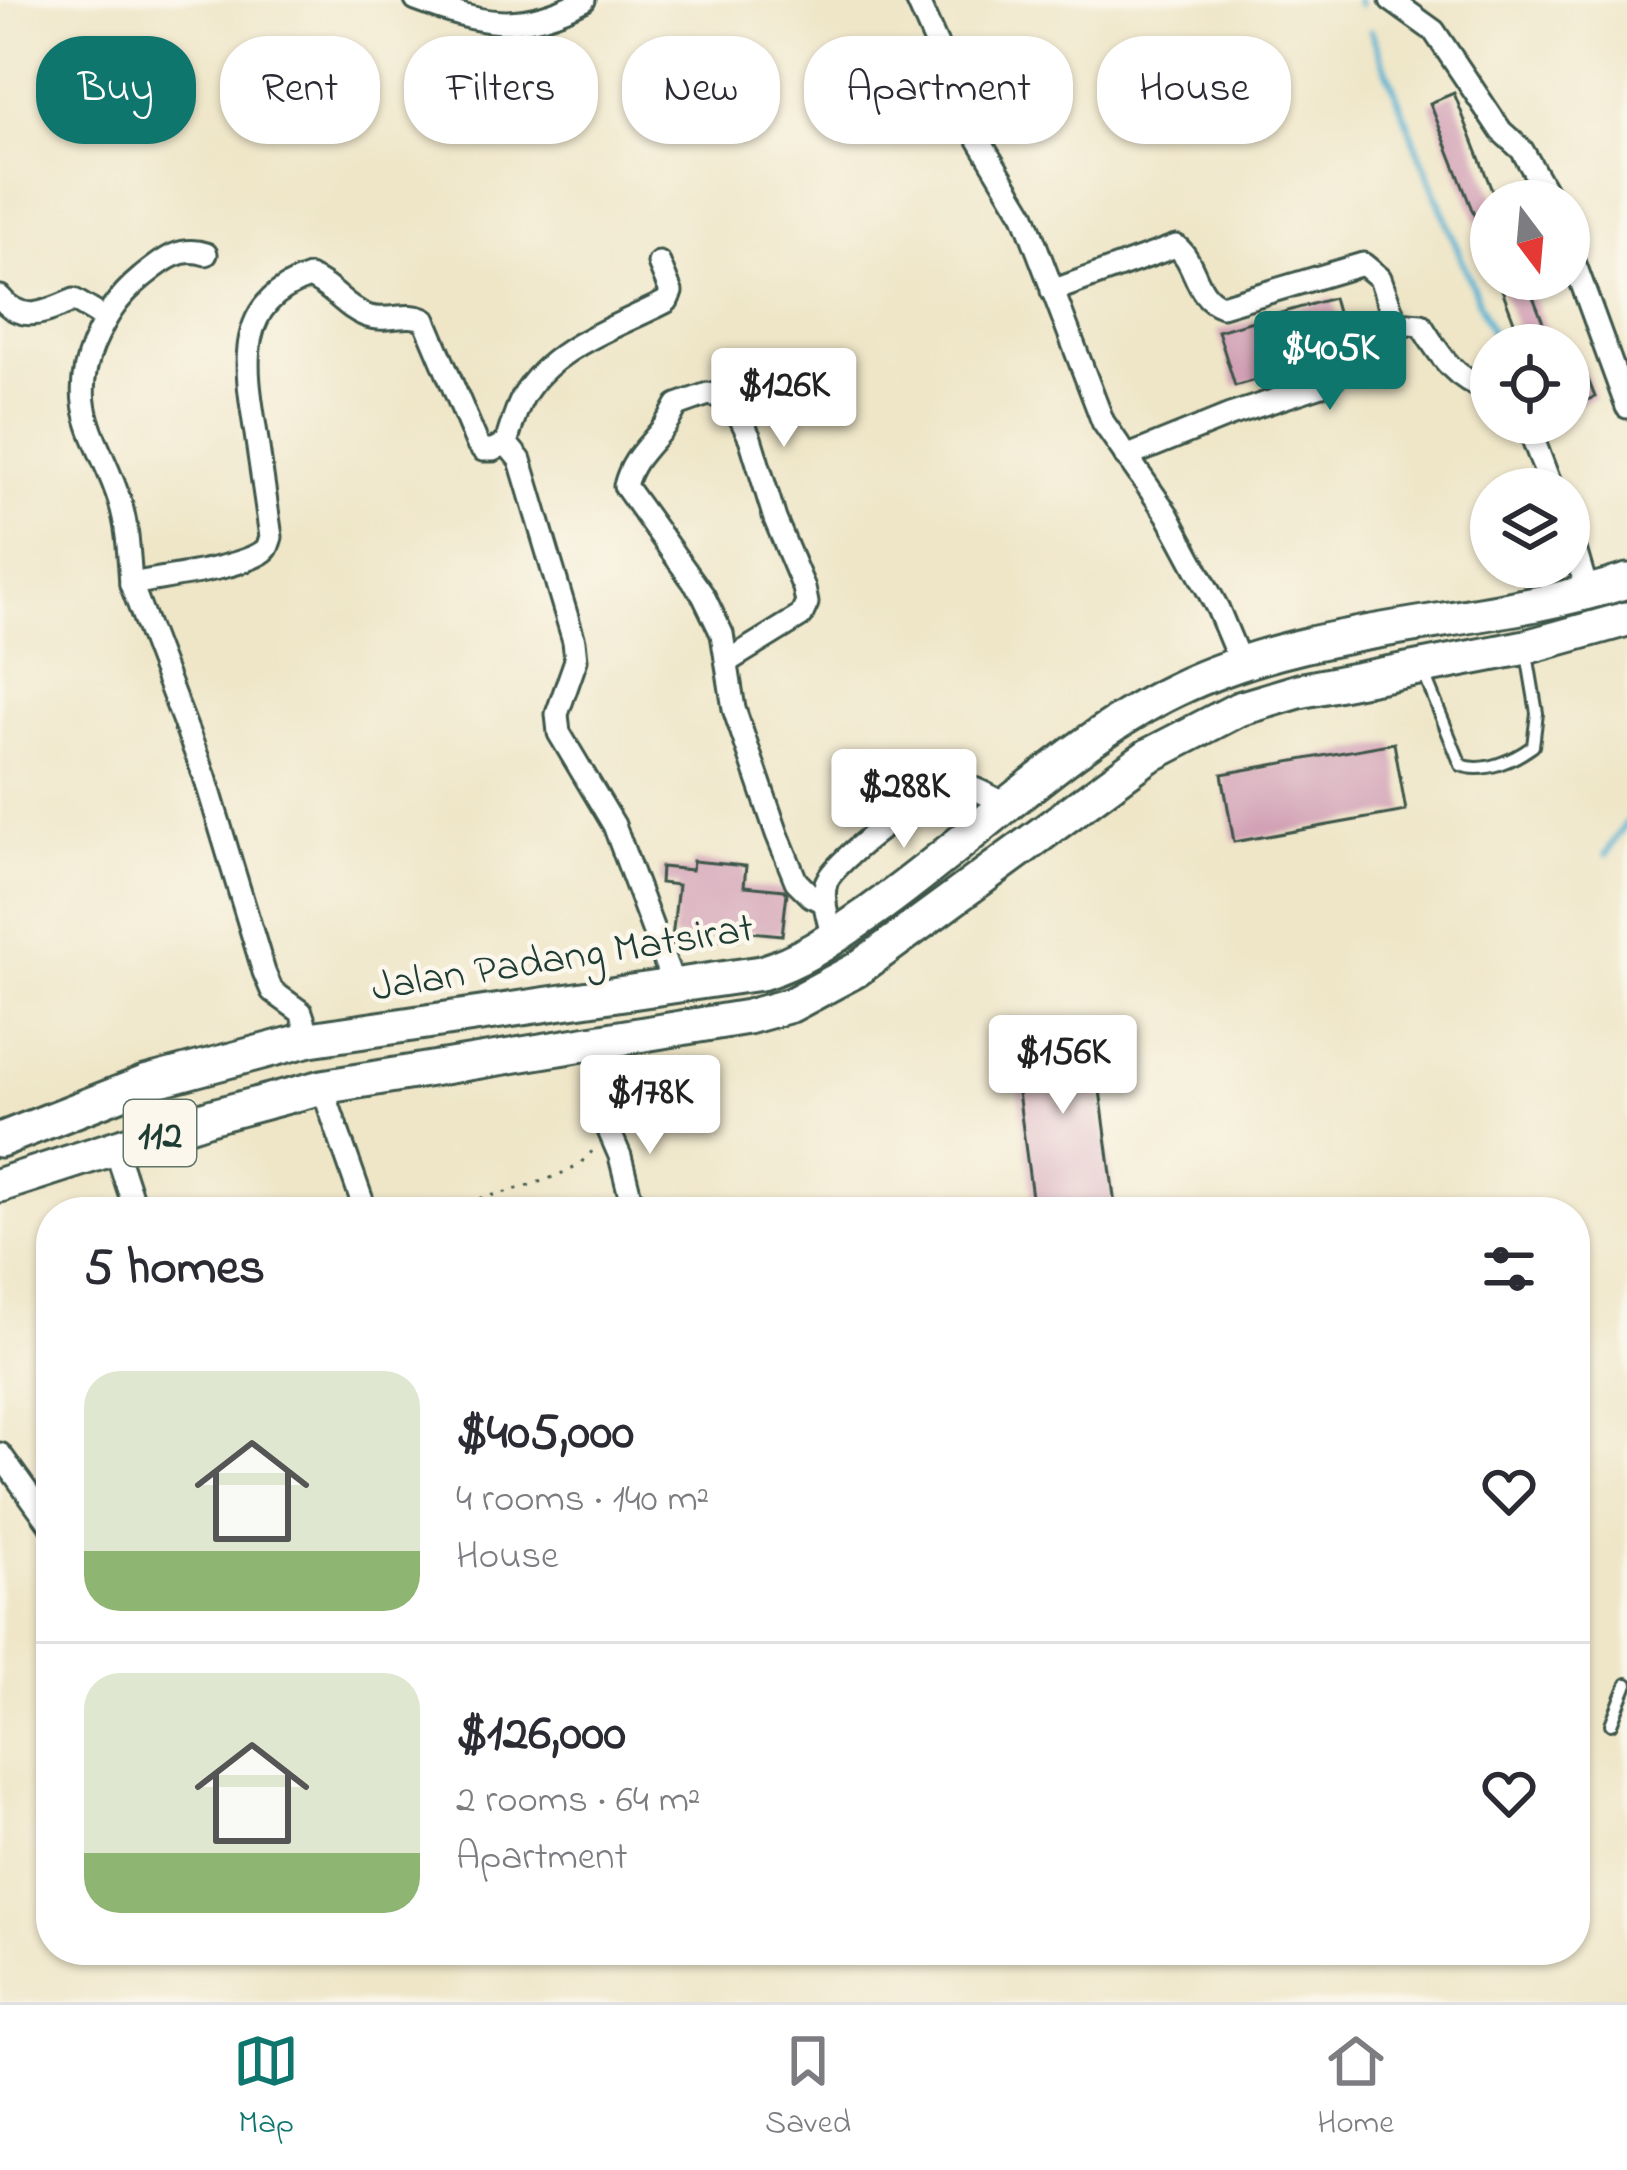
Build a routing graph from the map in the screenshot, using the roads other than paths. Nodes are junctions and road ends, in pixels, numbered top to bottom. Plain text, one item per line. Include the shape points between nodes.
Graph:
1 (416, 0) edge
2 (584, 0) edge
3 (917, 0) edge
4 (1391, 0) edge
5 (1538, 180) edge
6 (206, 254) dead end
7 (658, 263) dead end
8 (1052, 291) junction
9 (0, 297) edge
10 (1588, 300) edge
11 (104, 318) junction
12 (1396, 323) junction
13 (1470, 384) edge
14 (1627, 407) edge
15 (506, 443) junction
16 (1126, 457) junction
17 (1627, 581) edge
18 (130, 584) junction
19 (1587, 588) edge
20 (1588, 593) junction
21 (1627, 619) edge
22 (1526, 647) junction
23 (728, 662) junction
24 (1241, 664) junction
25 (1421, 666) junction
26 (1008, 806) junction
27 (826, 902) junction
28 (833, 938) junction
29 (674, 986) junction
30 (310, 1040) junction
31 (594, 1043) junction
32 (322, 1088) junction
33 (0, 1140) edge
34 (115, 1148) junction
35 (0, 1185) edge
36 (131, 1197) edge
37 (361, 1197) edge
38 (630, 1197) edge
39 (0, 1454) edge
40 (36, 1504) edge
41 (1627, 1684) edge
42 (1612, 1724) dead end

1 - 2 street via 495,25
3 - 8 street via 1024,215
4 - 5 street via 1434,31
6 - 11 street via 184,250 166,259
7 - 15 street via 667,301 552,363 520,401
8 - 12 street via 1176,246 1204,294 1222,306 1363,264 1380,278
8 - 16 street via 1103,422
9 - 11 street via 27,316 74,300
10 - 14 street
11 - 18 street via 81,392 124,517
12 - 13 street via 1421,325 1444,363
12 - 16 street via 1322,385
15 - 18 street via 493,450 477,443 425,320 372,318 309,277 286,285 263,308 247,349 268,546 210,569
15 - 29 street via 520,460 574,641 559,733 614,825
16 - 24 street via 1167,514
17 - 20 main road, Jalan Padang Matsirat / 112
18 - 30 street via 205,778 264,972 272,991 301,1012
19 - 20 street
20 - 24 main road, Jalan Padang Matsirat / 112
21 - 22 main road, Jalan Padang Matsirat / 112
22 - 25 main road, Jalan Padang Matsirat / 112
22 - 25 lane via 1537,713 1533,746 1485,767 1461,765
23 - 23 street via 783,630 807,603 750,438 736,409 708,394 677,405 659,439 631,464 626,486 703,595
23 - 27 street via 734,709 796,880
24 - 26 main road, Jalan Padang Matsirat / 112 via 1129,717
25 - 31 main road, Jalan Padang Matsirat / 112 via 1299,691 1176,739 856,970 791,1005
26 - 27 street via 955,785 936,789 844,857 828,877
26 - 28 main road, Jalan Padang Matsirat / 112
27 - 28 street
28 - 29 main road, Jalan Padang Matsirat / 112 via 761,973
29 - 30 main road, Jalan Padang Matsirat / 112
30 - 32 main road
30 - 33 main road, Jalan Padang Matsirat / 112 via 145,1083
31 - 32 main road, Jalan Padang Matsirat / 112
31 - 38 street via 607,1126
32 - 34 main road, Jalan Padang Matsirat / 112
32 - 37 street
34 - 35 main road, Jalan Padang Matsirat / 112
34 - 36 street
39 - 40 street
41 - 42 lane

